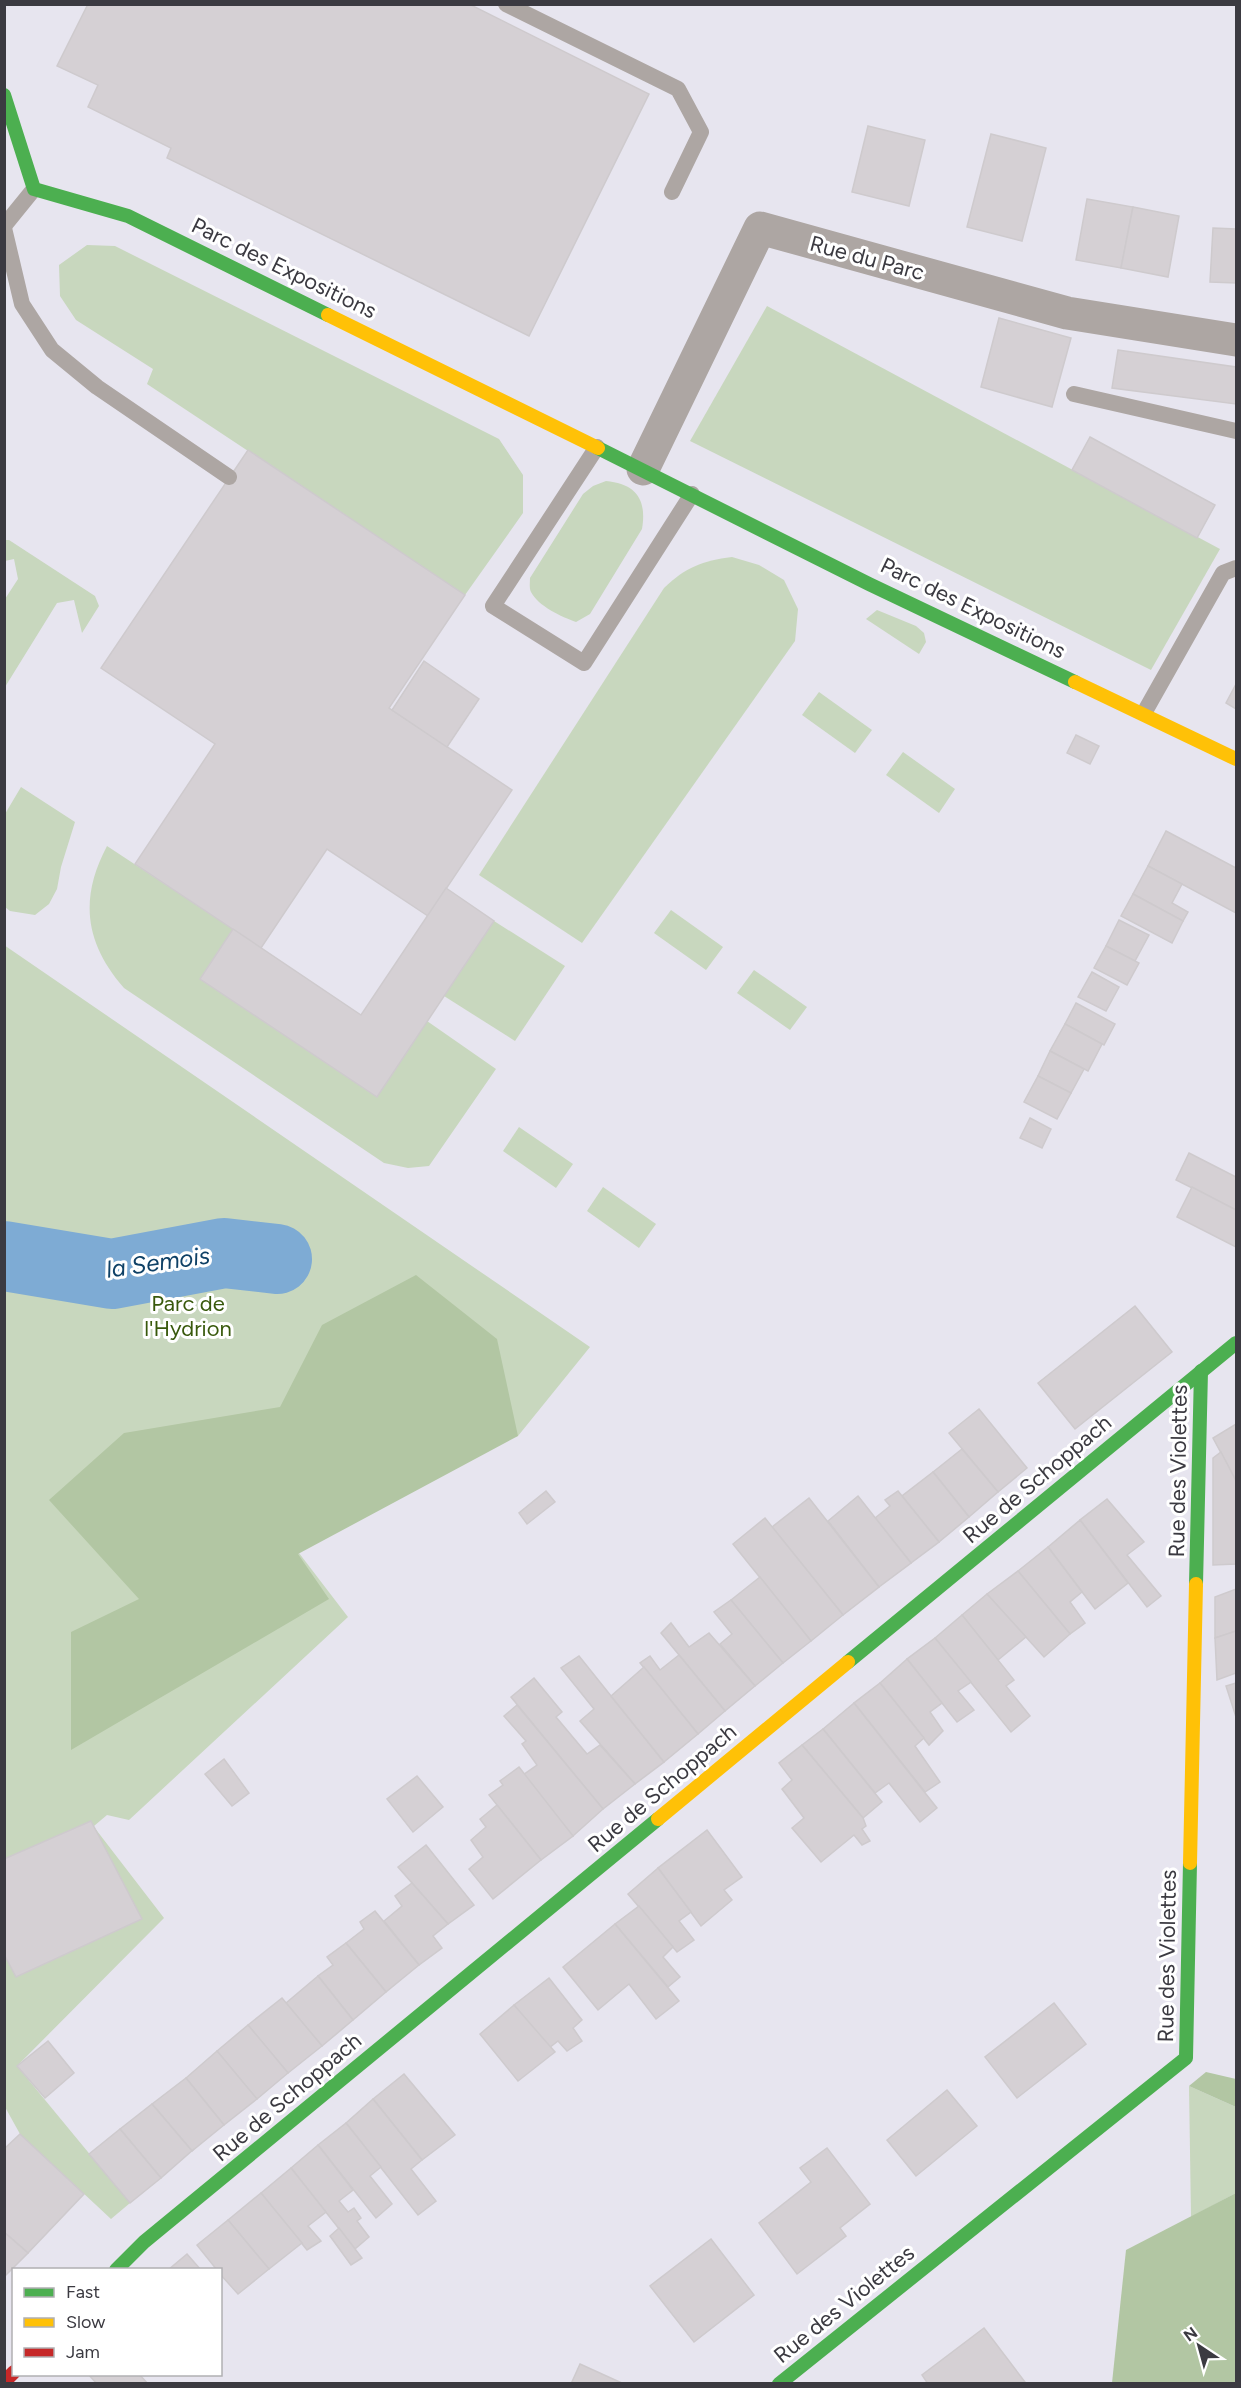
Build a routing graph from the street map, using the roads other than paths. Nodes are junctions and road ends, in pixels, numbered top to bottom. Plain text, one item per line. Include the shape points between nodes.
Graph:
1 (506, 4) edge
2 (4, 95) edge
3 (34, 189) junction
4 (672, 192) dead end
5 (4, 227) edge
6 (1236, 340) edge
7 (1074, 394) dead end
8 (1236, 431) edge
9 (597, 447) junction
10 (643, 469) junction
11 (230, 477) dead end
12 (692, 494) junction
13 (1236, 568) edge
14 (1144, 713) junction
15 (1236, 759) edge
16 (1236, 1342) edge
17 (1201, 1371) junction
18 (118, 2268) edge
19 (779, 2384) edge

1 - 4 lane via 678,89 701,132
2 - 3 street
3 - 5 lane
3 - 9 street, Parc des Expositions via 128,216
5 - 11 lane via 22,304 52,350 98,387
6 - 10 street, Rue du Parc via 1067,313 760,228
7 - 8 lane
9 - 10 street, Parc des Expositions
9 - 12 lane via 493,606 584,663
10 - 12 street, Parc des Expositions
12 - 14 street, Parc des Expositions via 1003,649
13 - 14 lane via 1223,573
14 - 15 street, Parc des Expositions
16 - 17 street, Rue de Schoppach
17 - 18 street, Rue de Schoppach via 144,2242
17 - 19 street, Rue des Violettes via 1186,2058

